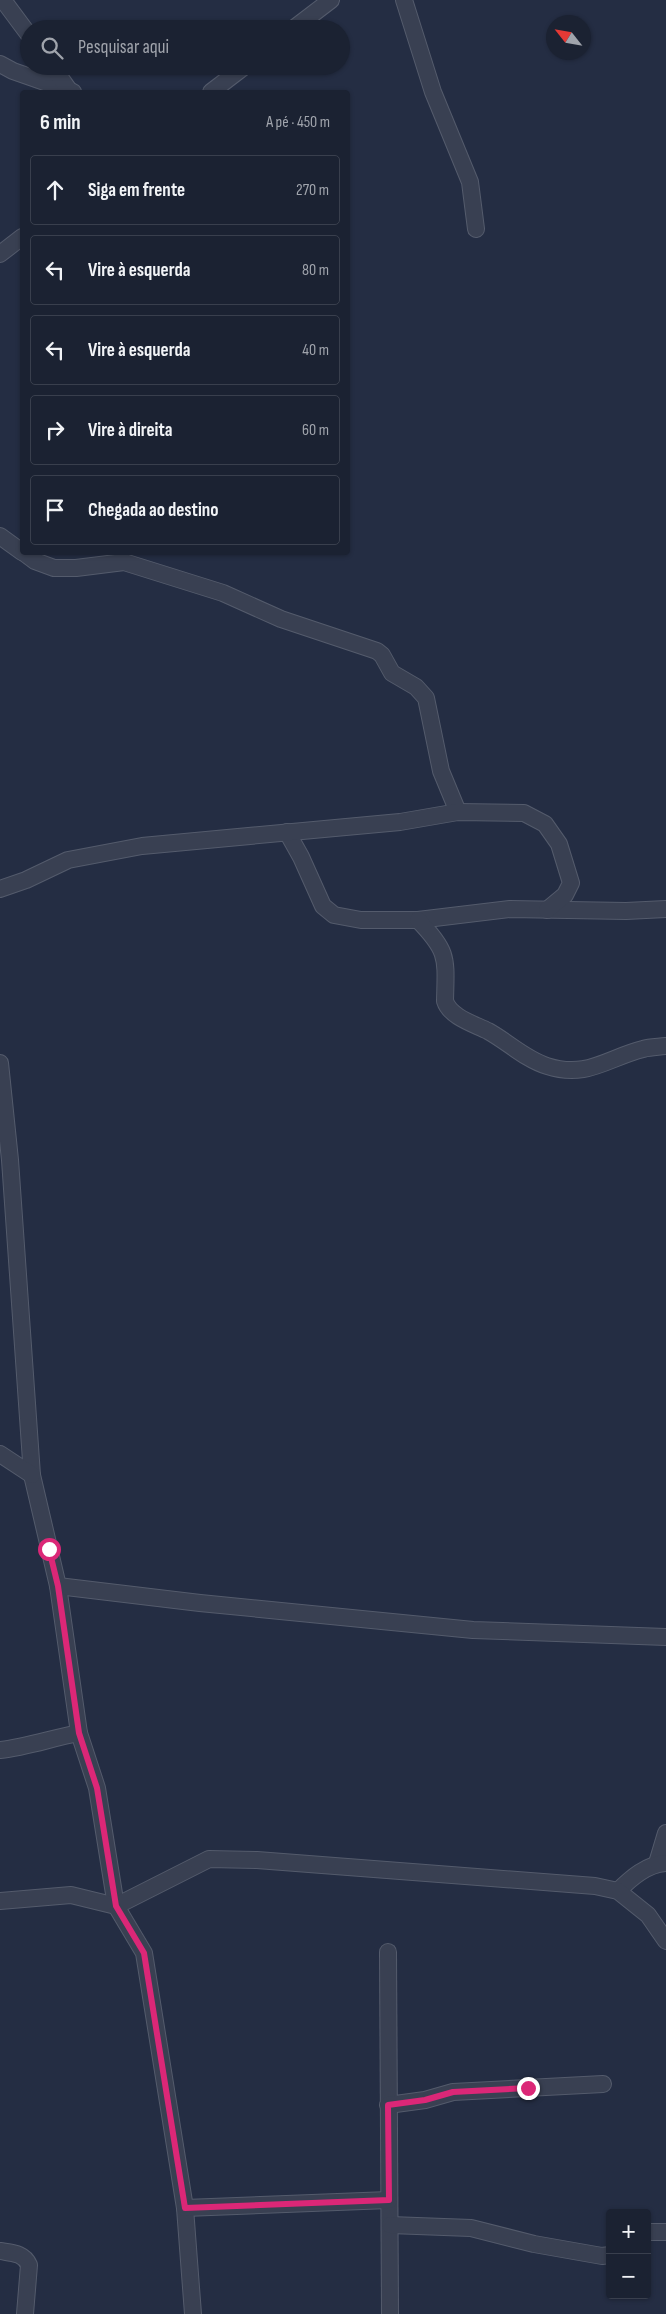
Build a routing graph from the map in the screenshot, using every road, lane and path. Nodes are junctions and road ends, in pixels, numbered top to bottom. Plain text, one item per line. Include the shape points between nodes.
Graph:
1 (3, 0) edge
2 (331, 0) edge
3 (404, 0) edge
4 (305, 20) edge
5 (20, 23) edge
6 (0, 64) edge
7 (20, 73) edge
8 (25, 75) edge
9 (59, 75) edge
10 (233, 75) edge
11 (68, 90) edge
12 (70, 90) edge
13 (214, 90) edge
14 (476, 229) dead end
15 (20, 239) edge
16 (0, 254) edge
17 (0, 536) edge
18 (20, 550) edge
19 (27, 555) edge
20 (458, 812) junction
21 (287, 832) junction
22 (0, 889) edge
23 (666, 909) edge
24 (547, 910) junction
25 (418, 920) junction
26 (666, 1046) edge
27 (0, 1063) edge
28 (0, 1454) edge
29 (32, 1475) junction
30 (58, 1586) junction
31 (666, 1636) edge
32 (79, 1733) junction
33 (0, 1750) edge
34 (666, 1833) edge
35 (662, 1863) edge
36 (618, 1891) junction
37 (0, 1901) edge
38 (116, 1906) junction
39 (666, 1941) edge
40 (388, 1952) dead end
41 (603, 2084) dead end
42 (388, 2105) junction
43 (389, 2200) junction
44 (185, 2208) junction
45 (390, 2225) junction
46 (651, 2232) edge
47 (666, 2232) edge
48 (0, 2251) edge
49 (606, 2256) edge
50 (25, 2314) edge
51 (193, 2314) edge
52 (390, 2314) edge

1 - 5 street
2 - 4 street
3 - 14 street via 433,92 470,182
6 - 7 street
8 - 11 street
9 - 12 street
10 - 13 street
15 - 16 street
17 - 18 street
19 - 20 street via 54,568 124,562 223,593 281,619 377,651 392,674 416,687 426,698 441,770
20 - 21 street via 400,822
20 - 24 street via 524,813 545,824 559,844 571,883 565,895
21 - 22 street via 142,846 77,858
21 - 25 street via 323,906 334,915 361,920
23 - 24 street
24 - 25 street via 510,909
25 - 26 street via 436,938 445,955 447,1008 531,1059 579,1072 643,1049
27 - 29 street
28 - 29 street
29 - 30 street
30 - 31 street via 473,1630
30 - 32 street
32 - 33 street via 50,1738 26,1747
32 - 38 street via 97,1788
34 - 35 street
35 - 36 street via 633,1877
36 - 38 street via 595,1886 209,1859
36 - 39 street via 648,1915
37 - 38 street via 71,1895
38 - 44 street via 144,1953
40 - 42 street
41 - 42 street via 453,2092
42 - 43 street
43 - 44 street
43 - 45 street
44 - 51 street
45 - 49 street via 472,2228 534,2244
45 - 52 street
46 - 47 street
48 - 50 street via 20,2254 29,2265

